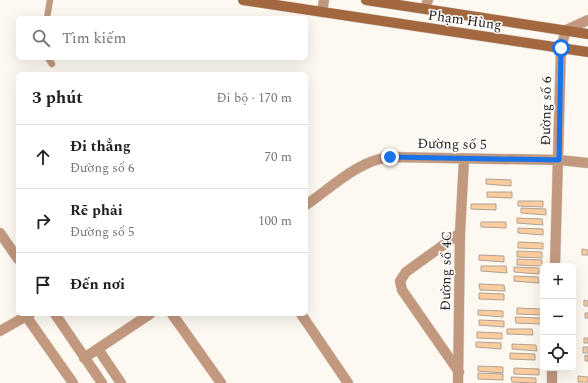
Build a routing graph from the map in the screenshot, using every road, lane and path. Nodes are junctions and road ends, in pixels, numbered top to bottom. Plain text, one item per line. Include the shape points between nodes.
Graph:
1 (50, 0) edge
2 (243, 0) edge
3 (324, 0) edge
4 (366, 0) edge
5 (426, 4) edge
6 (322, 12) junction
7 (47, 16) edge
8 (588, 20) edge
9 (566, 30) junction
10 (588, 34) edge
11 (561, 48) junction
12 (588, 52) edge
13 (49, 60) edge
14 (52, 64) dead end
15 (464, 159) junction
16 (559, 160) junction
17 (588, 163) edge
18 (308, 204) edge
19 (0, 234) edge
20 (460, 234) junction
21 (16, 256) edge
22 (555, 263) edge
23 (26, 316) edge
24 (29, 316) edge
25 (57, 316) edge
26 (147, 316) edge
27 (173, 316) edge
28 (302, 316) edge
29 (0, 331) edge
30 (98, 349) junction
31 (84, 358) junction
32 (552, 371) edge
33 (459, 372) junction
34 (73, 383) edge
35 (102, 383) edge
36 (121, 383) edge
37 (220, 383) edge
38 (348, 383) edge
39 (458, 383) edge
40 (552, 383) edge

1 - 7 lane
2 - 6 main road, Phạm Hùng
3 - 6 street
4 - 5 main road, Phạm Hùng
5 - 9 main road, Phạm Hùng
6 - 11 main road, Phạm Hùng
8 - 9 street
9 - 10 main road, Phạm Hùng
9 - 11 street, Đường số 6
11 - 12 main road, Phạm Hùng
11 - 16 street, Đường số 6
13 - 14 lane
15 - 16 street, Đường số 5
15 - 18 street, Đường số 5 via 378,158 364,164
15 - 20 street, Đường số 4C
16 - 17 street, Đường số 5
16 - 22 street, Đường số 6
19 - 21 street
20 - 33 street, Đường số 4C
20 - 33 street via 406,272 400,281 402,290
23 - 29 street
24 - 34 street
25 - 31 street
26 - 30 street
27 - 37 street
28 - 38 street
30 - 31 street
30 - 36 street
31 - 35 street
32 - 40 street
33 - 39 street, Đường số 4C

